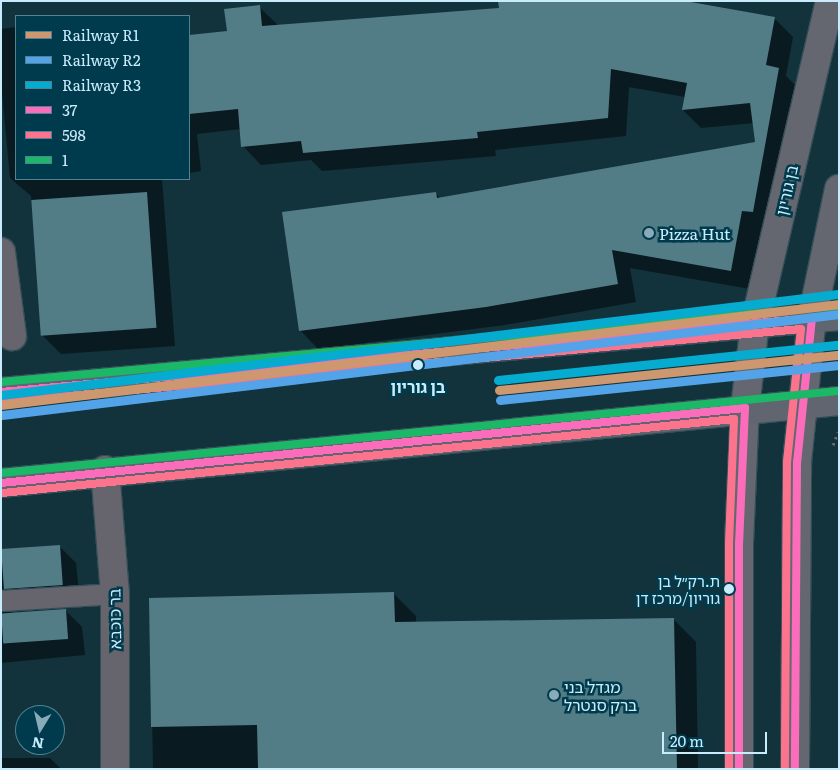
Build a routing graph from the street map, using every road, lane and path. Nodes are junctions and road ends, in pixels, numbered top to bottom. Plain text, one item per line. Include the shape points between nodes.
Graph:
1 (830, 1) edge
2 (839, 189) edge
3 (1, 252) edge
4 (839, 316) edge
5 (812, 318) junction
6 (755, 323) junction
7 (12, 336) dead end
8 (1, 392) edge
9 (839, 401) edge
10 (805, 405) junction
11 (745, 408) junction
12 (105, 470) junction
13 (1, 483) edge
14 (115, 594) junction
15 (1, 601) edge
16 (115, 769) edge
17 (739, 769) edge
18 (795, 769) edge

1 - 6 main road, בן גוריון
2 - 5 main road
3 - 7 street
4 - 5 main road
5 - 6 main road
5 - 10 main road
6 - 8 main road
6 - 11 main road, בן גוריון
9 - 10 main road
10 - 11 main road
10 - 18 main road via 797,462
11 - 12 main road
11 - 17 main road, בן גוריון via 739,542
12 - 13 main road
12 - 14 street, בר כוכבא
14 - 15 lane
14 - 16 street, בר כוכבא

